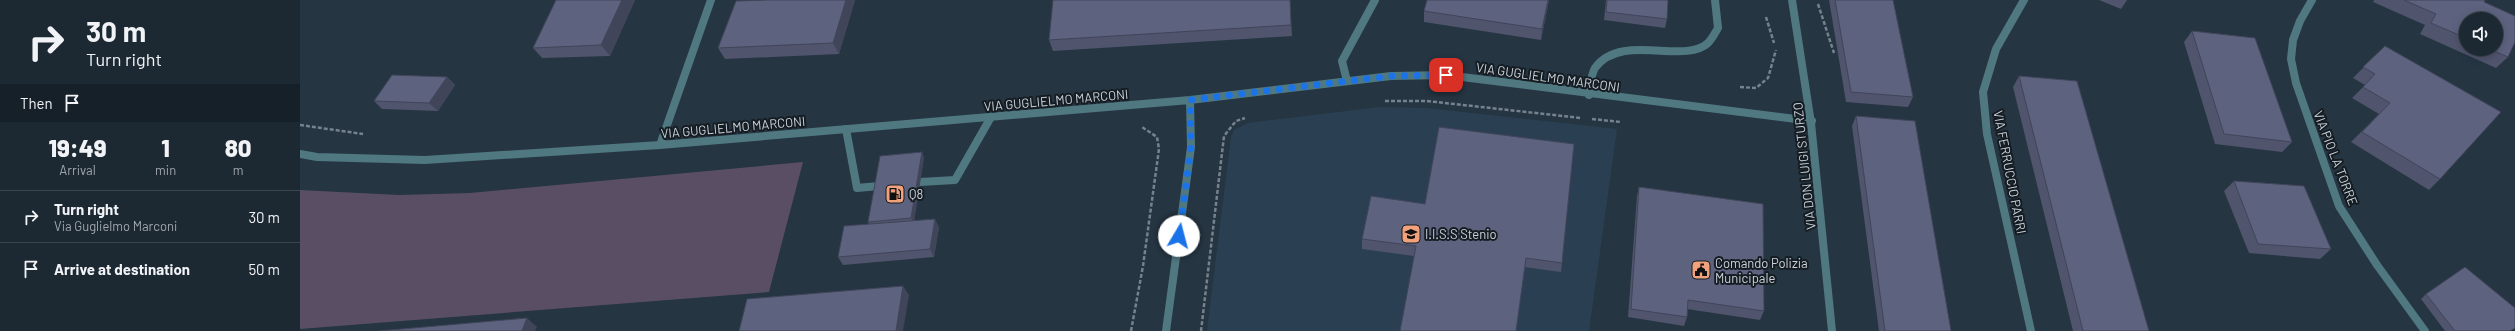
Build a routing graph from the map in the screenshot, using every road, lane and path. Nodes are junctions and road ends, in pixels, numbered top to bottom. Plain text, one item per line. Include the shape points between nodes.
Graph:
1 (711, 0) edge
2 (1375, 0) edge
3 (1715, 0) edge
4 (1792, 0) edge
5 (1816, 0) edge
6 (2024, 0) edge
7 (2312, 0) edge
8 (1766, 17) dead end
9 (1834, 52) dead end
10 (1347, 81) junction
11 (1733, 86) dead end
12 (1589, 95) junction
13 (1190, 100) junction
14 (1381, 101) dead end
15 (991, 117) junction
16 (1249, 117) dead end
17 (1583, 118) dead end
18 (1590, 119) dead end
19 (1812, 121) junction
20 (1629, 123) dead end
21 (1138, 125) dead end
22 (846, 129) junction
23 (660, 145) junction
24 (300, 154) edge
25 (920, 182) edge
26 (878, 186) edge
27 (1130, 331) edge
28 (1166, 331) edge
29 (1201, 331) edge
30 (1832, 331) edge
31 (2031, 331) edge
32 (2425, 331) edge

1 - 23 street
2 - 10 street via 1342,61
3 - 12 street via 1718,28 1706,44 1688,51 1636,49 1606,58 1594,69
4 - 19 street, VIA DON LUIGI STURZO
5 - 9 path
6 - 31 street, VIA FERRUCCIO PARRI via 1996,49 1983,92 1987,134
7 - 32 street, VIA PIO LA TORRE via 2299,20 2292,42 2291,63 2296,83 2339,206 2377,265
8 - 11 path via 1776,49 1768,78 1756,88
10 - 12 street, VIA GUGLIELMO MARCONI via 1391,76 1446,75
10 - 13 street, VIA GUGLIELMO MARCONI
12 - 19 street, VIA GUGLIELMO MARCONI
13 - 15 street, VIA GUGLIELMO MARCONI
13 - 28 street via 1191,147
14 - 17 path via 1427,101
15 - 22 street, VIA GUGLIELMO MARCONI
15 - 25 street via 955,180
16 - 29 path via 1236,121 1224,136
18 - 20 path
19 - 30 street, VIA DON LUIGI STURZO
21 - 27 path via 1157,137 1160,149 1143,266
22 - 23 street, VIA GUGLIELMO MARCONI
22 - 26 street via 858,188
23 - 24 street, VIA GUGLIELMO MARCONI via 425,160 317,157

